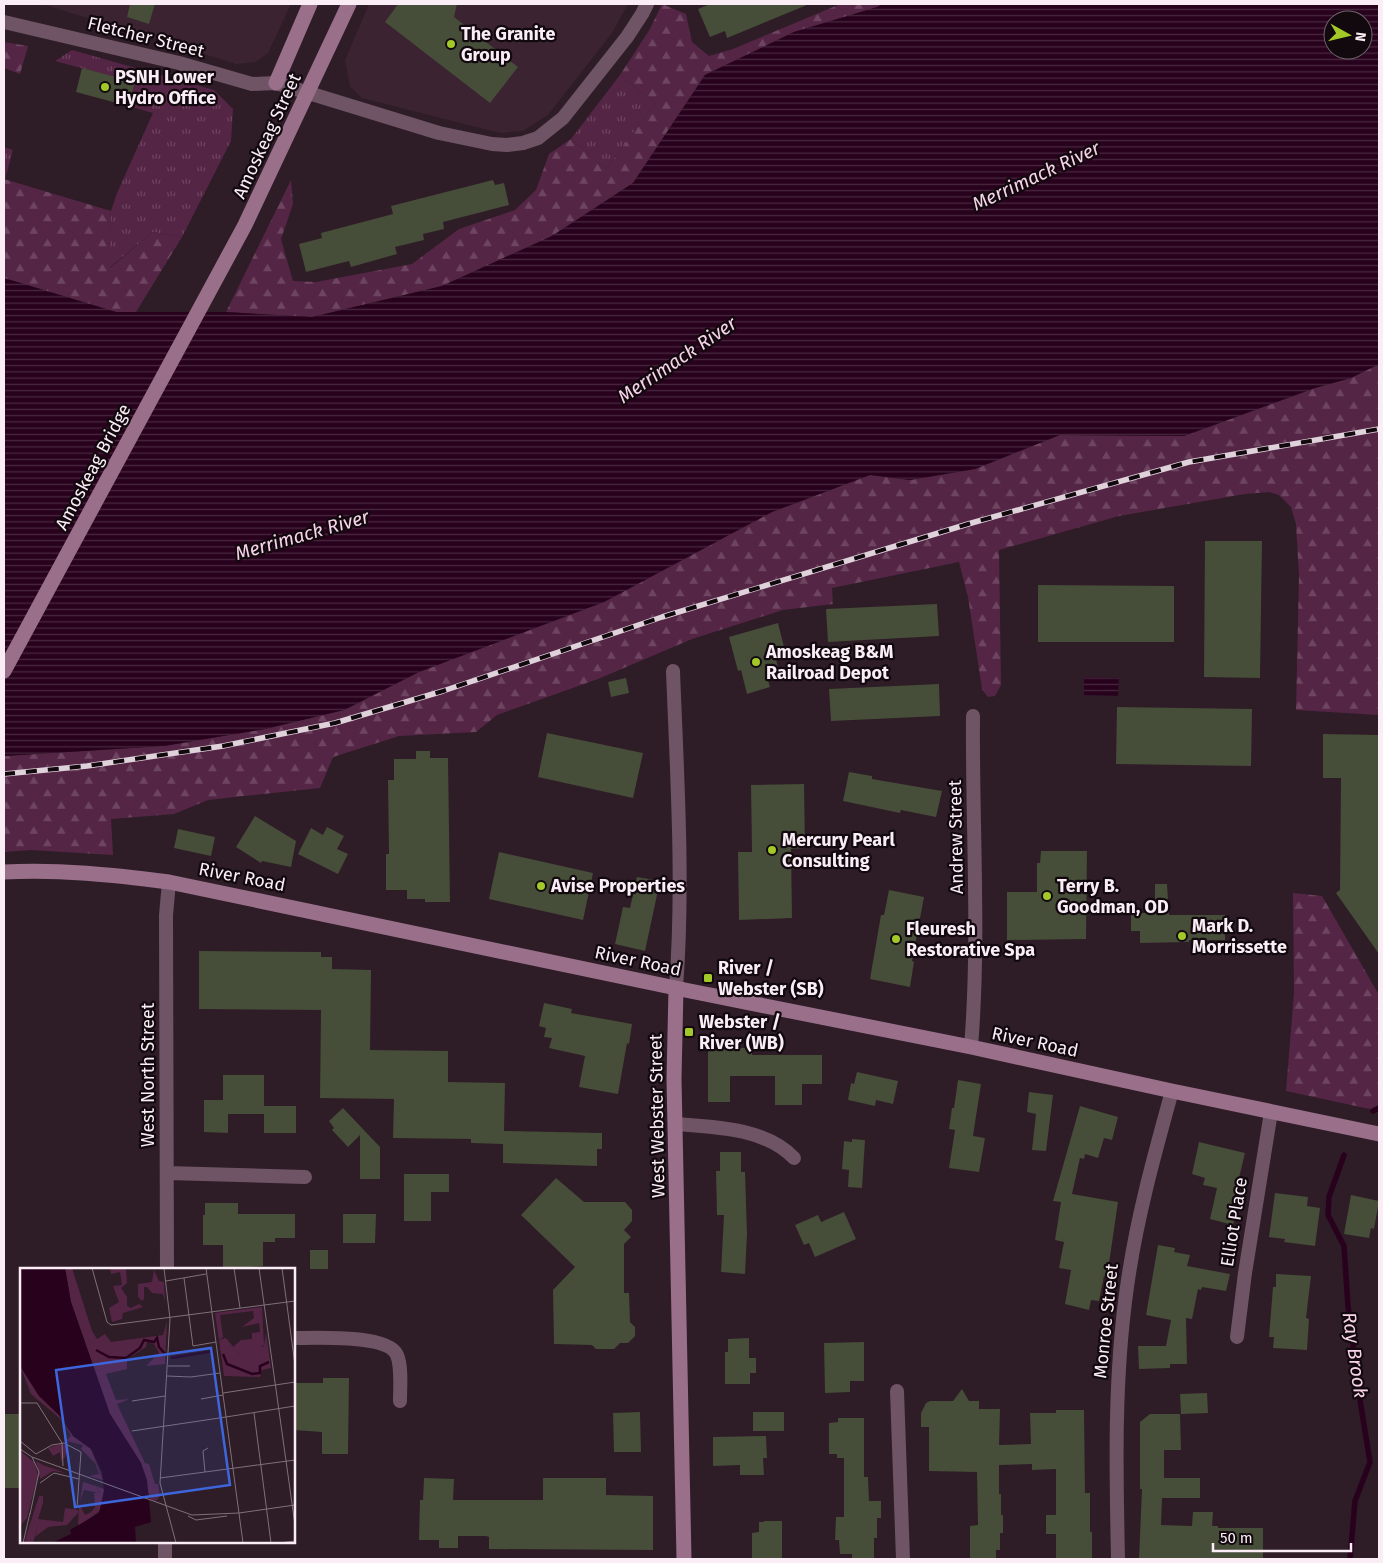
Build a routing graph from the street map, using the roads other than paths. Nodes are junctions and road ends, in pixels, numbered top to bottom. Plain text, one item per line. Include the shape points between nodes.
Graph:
1 (310, 4) edge
2 (348, 4) edge
3 (647, 4) edge
4 (4, 22) edge
5 (276, 83) junction
6 (308, 93) junction
7 (215, 282) joint
8 (4, 670) edge
9 (673, 671) dead end
10 (973, 716) dead end
11 (4, 872) edge
12 (169, 882) junction
13 (676, 988) junction
14 (971, 1047) junction
15 (1172, 1092) junction
16 (1271, 1112) junction
17 (676, 1124) junction
18 (1379, 1134) edge
19 (794, 1158) dead end
20 (167, 1173) junction
21 (305, 1177) dead end
22 (167, 1268) edge
23 (1237, 1337) dead end
24 (295, 1338) edge
25 (897, 1391) dead end
26 (400, 1401) dead end
27 (165, 1543) edge
28 (165, 1559) edge
29 (684, 1559) edge
30 (903, 1559) edge
31 (1118, 1559) edge

1 - 5 street, Amoskeag Street
2 - 6 street, Amoskeag Street
3 - 6 street, Fletcher Street via 627,37 563,118 538,138 523,143 507,145 466,139
4 - 5 street, Fletcher Street via 179,63 252,84
5 - 6 street, Fletcher Street
6 - 7 street, Amoskeag Street
7 - 8 street, Amoskeag Bridge
9 - 13 street, West Webster Street via 679,844
10 - 14 street, Andrew Street via 976,950
11 - 12 street, River Road via 68,872
12 - 13 street, River Road
12 - 20 street, West North Street via 166,915
13 - 14 street, River Road
13 - 17 street, West Webster Street
14 - 15 street, River Road
15 - 16 street, River Road
15 - 31 street, Monroe Street via 1135,1237 1123,1318 1117,1401
16 - 18 street, River Road
16 - 23 street, Elliot Place
17 - 19 street via 768,1139
17 - 29 street, West Webster Street
20 - 21 street
20 - 22 street, West North Street
24 - 26 street via 362,1339 392,1348 397,1356
25 - 30 street
27 - 28 street

